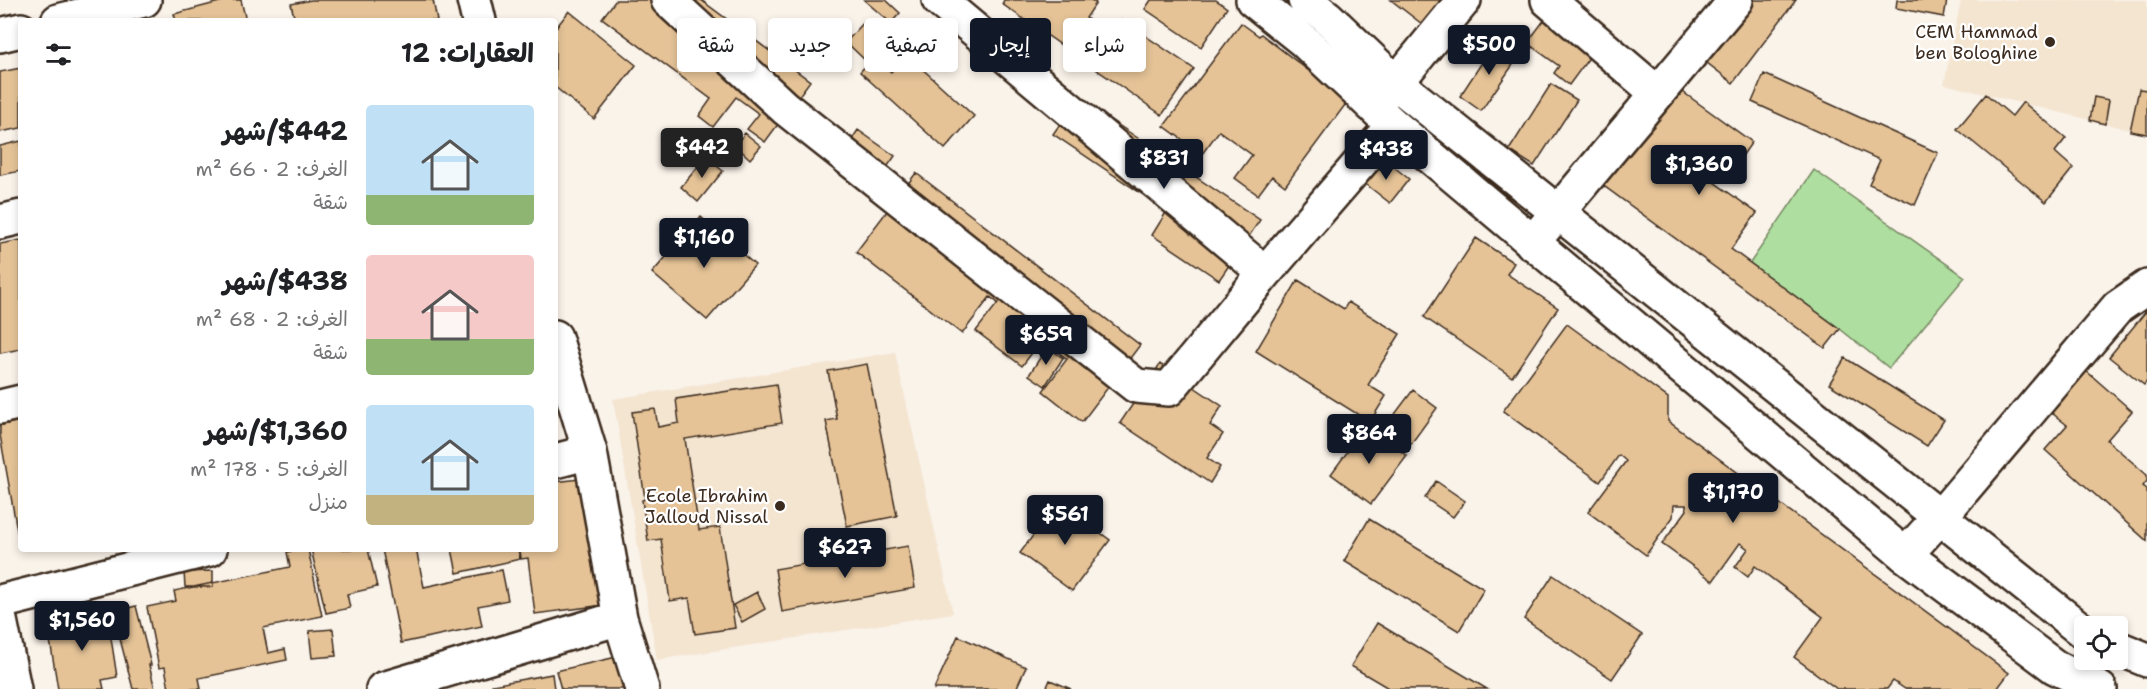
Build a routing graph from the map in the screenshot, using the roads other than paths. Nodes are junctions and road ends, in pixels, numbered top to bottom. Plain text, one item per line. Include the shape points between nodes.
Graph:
1 (144, 0) edge
2 (474, 0) edge
3 (668, 0) edge
4 (939, 0) edge
5 (1253, 0) edge
6 (1464, 0) edge
7 (1548, 0) edge
8 (1736, 0) edge
9 (1324, 6) edge
10 (70, 18) edge
11 (478, 18) edge
12 (18, 31) edge
13 (0, 35) edge
14 (1304, 41) junction
15 (1396, 83) junction
16 (1657, 93) junction
17 (1382, 115) junction
18 (1556, 213) junction
19 (18, 218) edge
20 (0, 222) edge
21 (1532, 243) junction
22 (1265, 273) junction
23 (2147, 287) edge
24 (558, 347) edge
25 (18, 403) edge
26 (0, 407) edge
27 (590, 452) junction
28 (558, 460) edge
29 (1940, 517) junction
30 (198, 552) edge
31 (1905, 555) junction
32 (0, 602) edge
33 (620, 618) junction
34 (0, 620) edge
35 (2074, 624) edge
36 (2128, 652) edge
37 (2147, 660) edge
38 (14, 689) edge
39 (383, 689) edge
40 (642, 689) edge
41 (2100, 689) edge

1 - 10 street
2 - 11 street
3 - 22 street via 785,108 1136,386 1169,389
4 - 22 street
5 - 14 street
6 - 15 street
7 - 16 street
8 - 16 street
9 - 14 street
9 - 15 street
12 - 13 street
14 - 17 street
15 - 17 street
15 - 18 street
16 - 18 street
17 - 21 street
17 - 22 street
18 - 21 street
18 - 29 street
19 - 20 street
21 - 31 street
23 - 29 street via 2118,307
24 - 27 street
25 - 26 street
27 - 28 street
27 - 33 street
29 - 31 street
29 - 35 street
30 - 32 street
31 - 41 street via 2055,667
33 - 39 street
33 - 40 street
34 - 38 street
36 - 37 street

